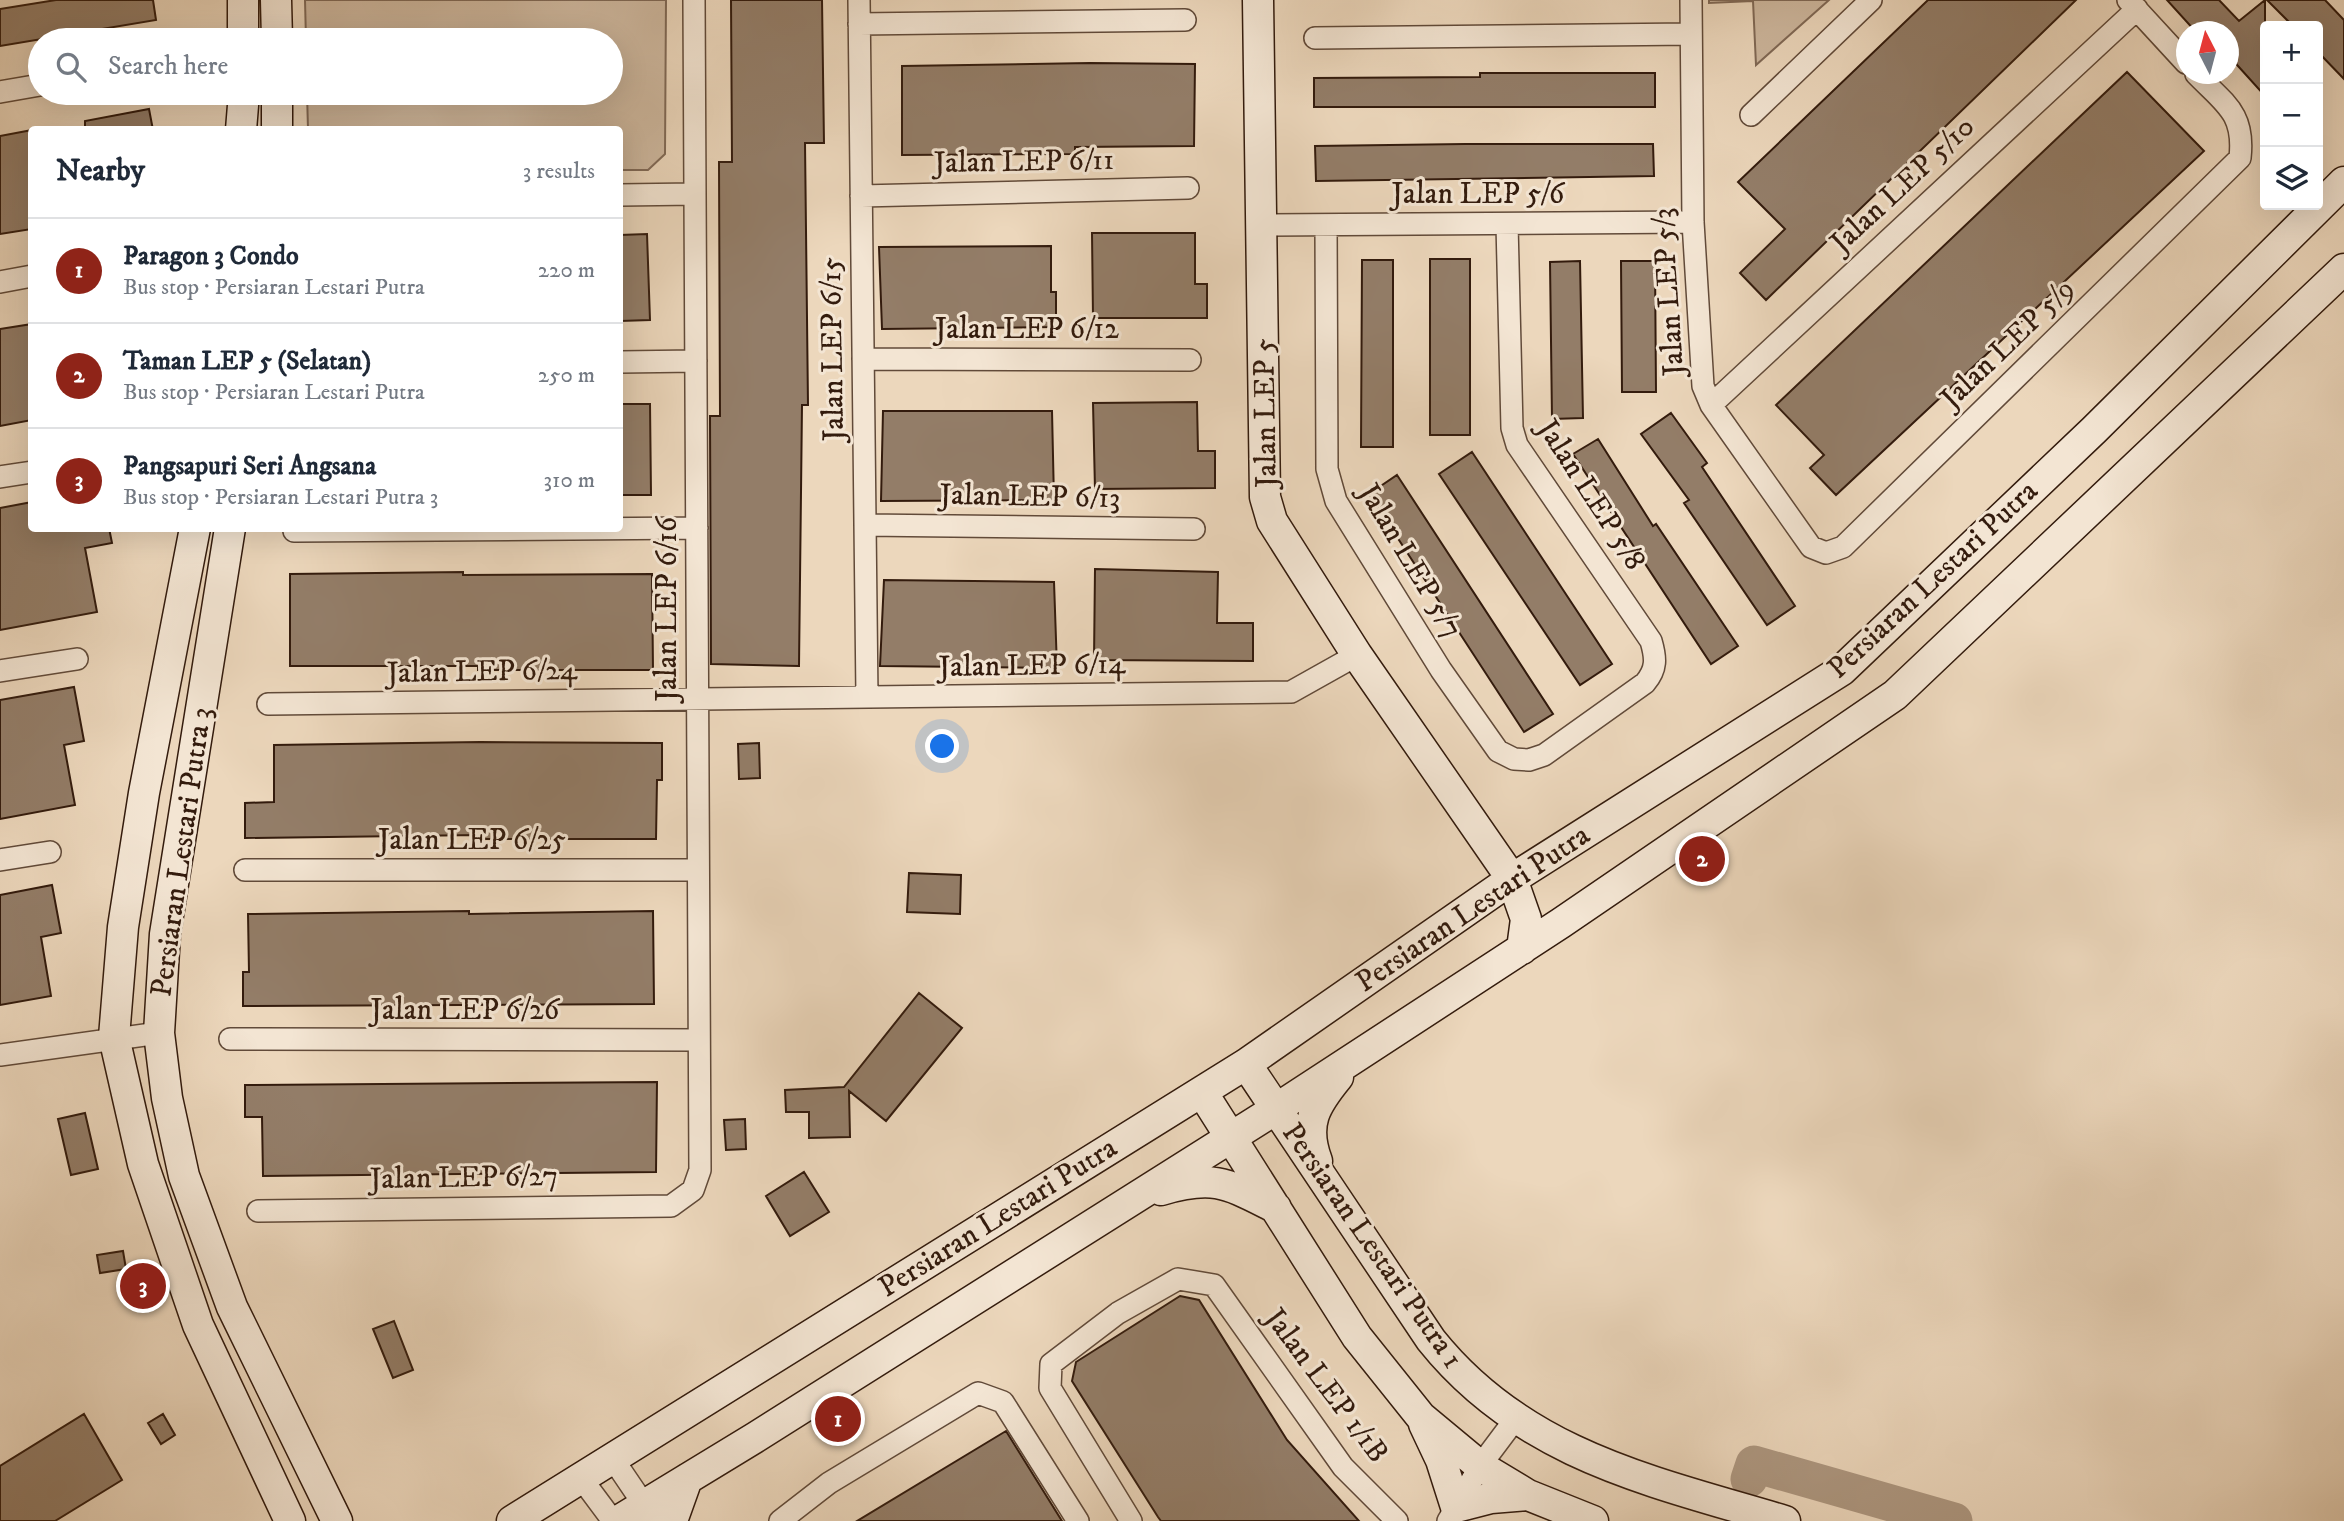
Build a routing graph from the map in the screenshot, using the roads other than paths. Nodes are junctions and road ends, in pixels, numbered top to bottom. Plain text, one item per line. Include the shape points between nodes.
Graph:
1 (243, 0) edge
2 (276, 0) edge
3 (694, 0) edge
4 (859, 0) edge
5 (1258, 0) edge
6 (1691, 0) edge
7 (1871, 0) edge
8 (2132, 5) edge
9 (1185, 20) dead end
10 (859, 24) junction
11 (243, 28) edge
12 (277, 28) edge
13 (1691, 34) junction
14 (1315, 38) dead end
15 (2176, 52) edge
16 (2206, 84) edge
17 (28, 87) edge
18 (0, 92) edge
19 (243, 105) edge
20 (277, 105) edge
21 (1751, 116) dead end
22 (241, 126) edge
23 (277, 126) edge
24 (2344, 182) edge
25 (1188, 188) dead end
26 (695, 194) junction
27 (623, 195) edge
28 (861, 196) junction
29 (1693, 222) junction
30 (1507, 223) junction
31 (1264, 225) junction
32 (1326, 225) junction
33 (2344, 269) edge
34 (28, 277) edge
35 (0, 282) edge
36 (863, 359) junction
37 (1190, 360) dead end
38 (696, 361) junction
39 (623, 362) edge
40 (1711, 405) junction
41 (28, 473) edge
42 (0, 477) edge
43 (865, 525) junction
44 (697, 528) junction
45 (623, 529) edge
46 (1194, 529) dead end
47 (194, 532) edge
48 (229, 532) edge
49 (1811, 547) joint
50 (1357, 655) junction
51 (77, 659) dead end
52 (0, 671) edge
53 (867, 697) junction
54 (698, 699) junction
55 (268, 704) dead end
56 (1529, 760) joint
57 (50, 852) dead end
58 (0, 860) edge
59 (245, 870) dead end
60 (698, 870) junction
61 (1512, 879) junction
62 (1522, 948) junction
63 (159, 1033) junction
64 (114, 1037) junction
65 (230, 1039) dead end
66 (699, 1040) junction
67 (0, 1055) edge
68 (1351, 1060) junction
69 (1246, 1064) junction
70 (1202, 1092) junction
71 (1276, 1109) junction
72 (1232, 1137) junction
73 (1322, 1176) junction
74 (1139, 1196) junction
75 (671, 1206) joint
76 (1276, 1208) junction
77 (258, 1210) dead end
78 (1421, 1417) junction
79 (1516, 1418) junction
80 (613, 1459) junction
81 (1480, 1466) junction
82 (581, 1478) junction
83 (687, 1479) junction
84 (1528, 1495) junction
85 (650, 1513) edge
86 (1452, 1514) edge
87 (1397, 1520) edge
88 (290, 1521) edge
89 (337, 1521) edge
90 (512, 1521) edge
91 (615, 1521) edge
92 (672, 1521) edge
93 (780, 1521) edge
94 (1078, 1521) edge
95 (1131, 1521) edge
96 (1593, 1521) edge
97 (1785, 1521) edge

1 - 11 street
2 - 12 street
3 - 26 street, Jalan LEP 6/16
4 - 10 street, Jalan LEP 6/15
5 - 31 street, Jalan LEP 5
6 - 13 street, Jalan LEP 5/3
7 - 21 street
8 - 15 street
8 - 40 street, Jalan LEP 5/10
9 - 10 street
10 - 28 street, Jalan LEP 6/15
13 - 14 street
13 - 29 street, Jalan LEP 5/3
16 - 49 street, Jalan LEP 5/9 via 2234,114 2242,136 2239,158 1843,547 1826,553
17 - 18 street
19 - 22 street
20 - 23 street
24 - 61 street, Persiaran Lestari Putra via 2094,430 1842,670
25 - 28 street, Jalan LEP 6/11
26 - 27 street
26 - 38 street, Jalan LEP 6/16
28 - 36 street, Jalan LEP 6/15
29 - 30 street, Jalan LEP 5/6
29 - 40 street, Jalan LEP 5/3 via 1701,371
30 - 32 street, Jalan LEP 5/6
30 - 56 street, Jalan LEP 5/8 via 1511,428 1517,445 1651,641 1655,663 1645,683 1544,755
31 - 32 street, Jalan LEP 5/6
31 - 50 street, Jalan LEP 5 via 1265,496 1272,521
32 - 56 street, Jalan LEP 5/7 via 1327,469 1336,501 1441,670 1498,751
33 - 62 street, Persiaran Lestari Putra via 1895,695
34 - 35 street
36 - 37 street, Jalan LEP 6/12
36 - 43 street, Jalan LEP 6/15
38 - 39 street
38 - 44 street, Jalan LEP 6/16
40 - 49 street, Jalan LEP 5/3
41 - 42 street
43 - 46 street, Jalan LEP 6/13
43 - 53 street, Jalan LEP 6/15
44 - 45 street
44 - 54 street, Jalan LEP 6/16
47 - 64 street, Persiaran Lestari Putra 3 via 127,901
48 - 63 street, Persiaran Lestari Putra 3 via 165,934
50 - 53 street, Jalan LEP 6/14 via 1291,692
50 - 61 street, Jalan LEP 5
51 - 52 street
53 - 54 street, Jalan LEP 6/14
54 - 55 street, Jalan LEP 6/24
54 - 60 street, Jalan LEP 6/16
57 - 58 street
59 - 60 street, Jalan LEP 6/25
60 - 66 street, Jalan LEP 6/16
61 - 62 street, Jalan LEP 5 via 1525,919
61 - 69 street, Persiaran Lestari Putra
62 - 68 street, Persiaran Lestari Putra
63 - 64 street
63 - 89 street, Persiaran Lestari Putra 3 via 184,1176 232,1307
64 - 67 street
64 - 88 street, Persiaran Lestari Putra 3 via 143,1164 198,1325
65 - 66 street, Jalan LEP 6/26
66 - 75 street, Jalan LEP 6/16 via 700,1170 693,1190
68 - 71 street, Persiaran Lestari Putra
68 - 73 street via 1317,1101 1309,1141
69 - 70 street, Persiaran Lestari Putra
69 - 71 street, Persiaran Lestari Putra 1
70 - 72 street, Persiaran Lestari Putra 1
70 - 80 street, Persiaran Lestari Putra
71 - 72 street, Persiaran Lestari Putra
71 - 73 street, Persiaran Lestari Putra 1
72 - 74 street, Persiaran Lestari Putra
72 - 76 street, Persiaran Lestari Putra 1
73 - 79 street, Persiaran Lestari Putra 1 via 1431,1340 1456,1371
74 - 76 street via 1212,1180
74 - 83 street, Persiaran Lestari Putra
75 - 77 street, Jalan LEP 6/27
76 - 78 street, Persiaran Lestari Putra 1 via 1357,1337
78 - 81 street, Persiaran Lestari Putra 1
78 - 86 street via 1441,1460
79 - 81 street
79 - 97 street, Persiaran Lestari Putra 1 via 1532,1431 1625,1474
80 - 82 street, Persiaran Lestari Putra
80 - 85 street
81 - 84 street, Persiaran Lestari Putra 1
81 - 86 street
82 - 90 street, Persiaran Lestari Putra
82 - 91 street
83 - 85 street, Persiaran Lestari Putra
83 - 92 street
84 - 86 street via 1491,1498
84 - 96 street, Persiaran Lestari Putra 1
85 - 91 street, Persiaran Lestari Putra
87 - 95 street, Jalan LEP 1/1B via 1343,1467 1214,1285 1178,1279 1118,1313 1051,1364 1051,1388
93 - 94 street via 830,1483 978,1393 1003,1402

